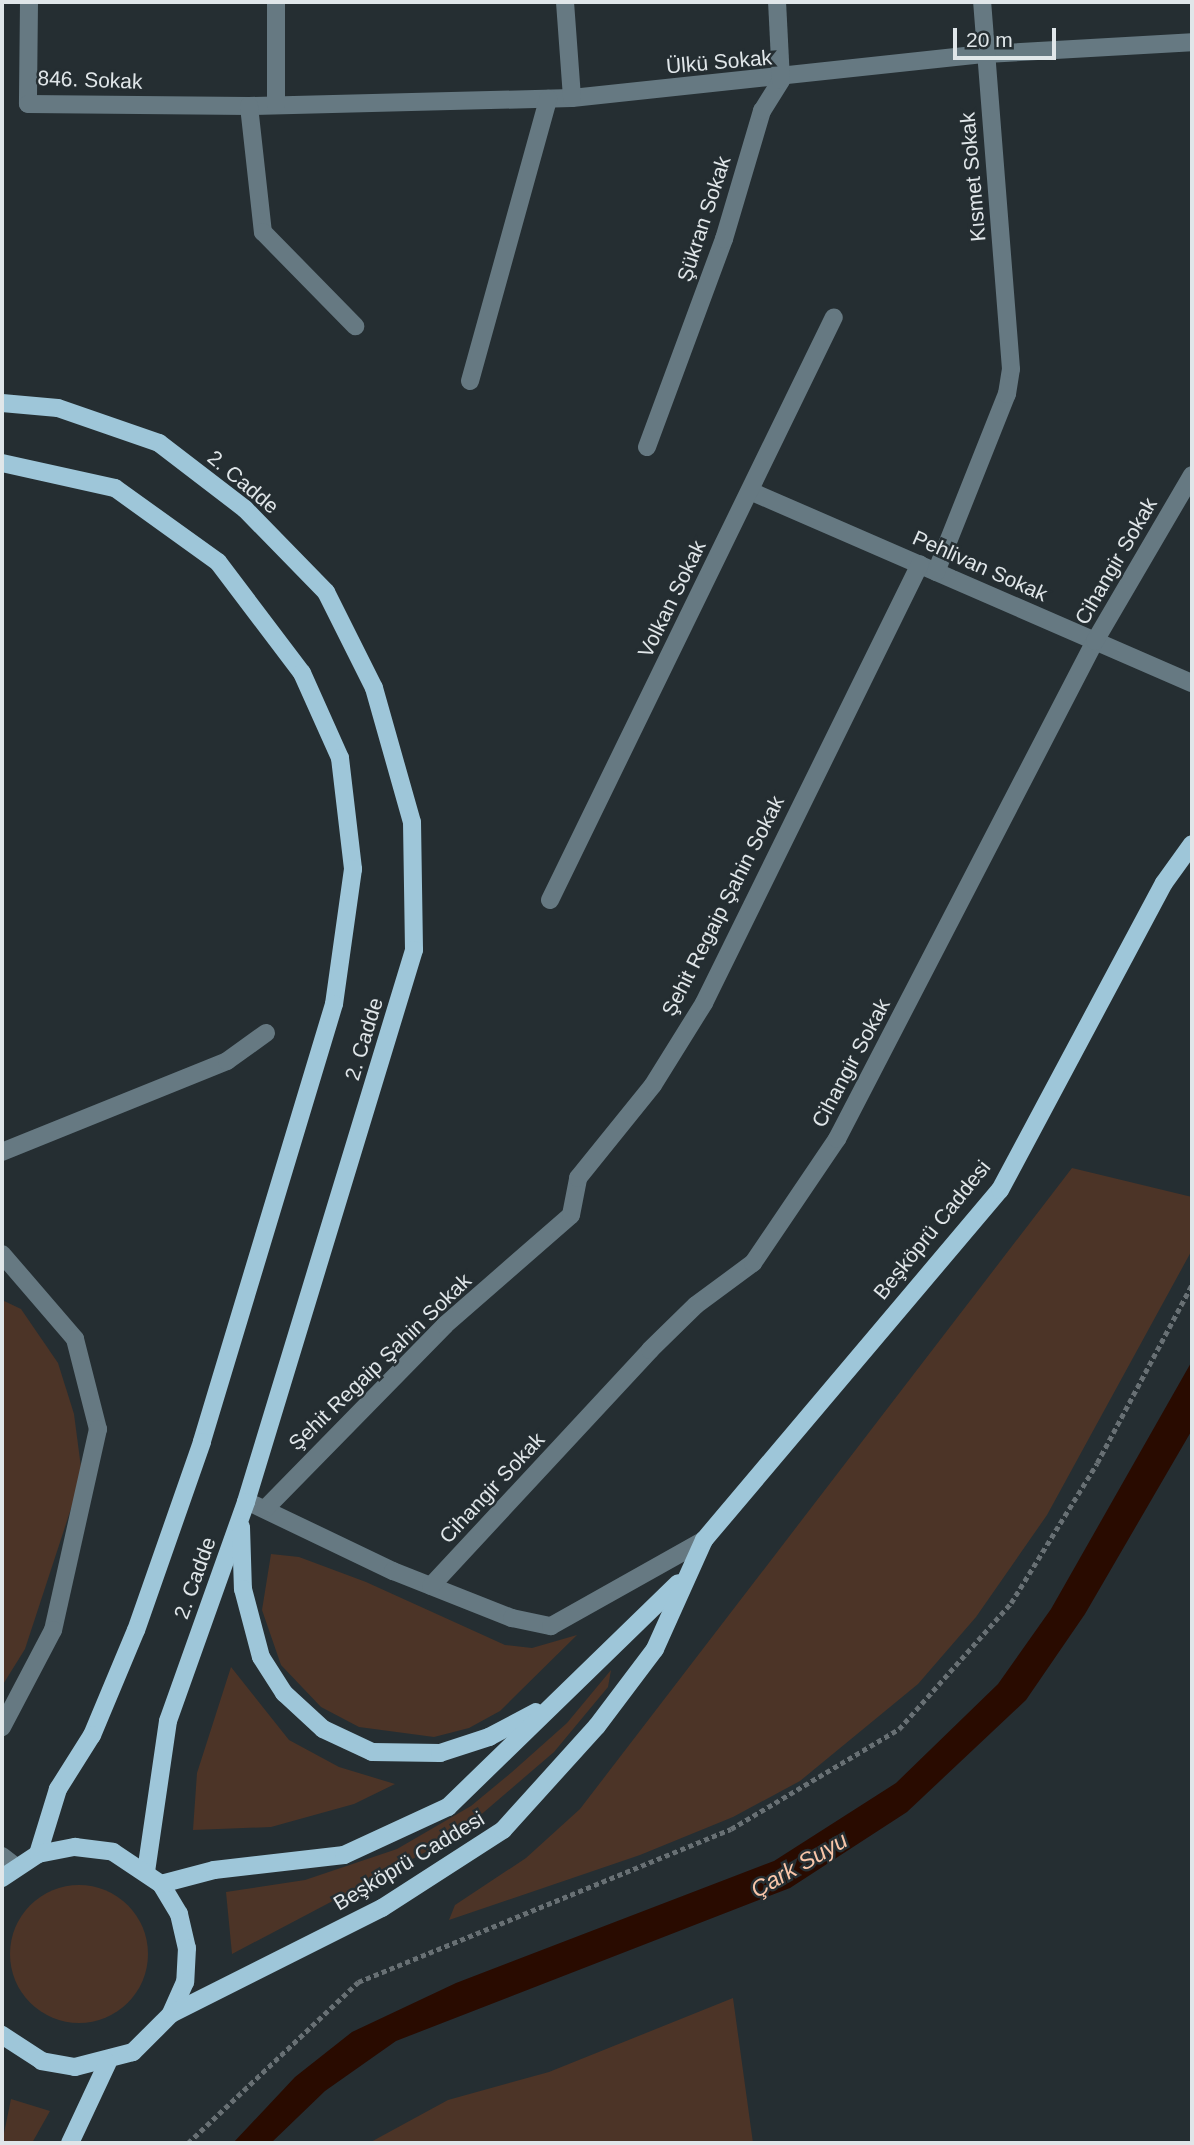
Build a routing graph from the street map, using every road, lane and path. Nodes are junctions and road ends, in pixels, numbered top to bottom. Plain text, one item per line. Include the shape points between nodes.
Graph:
1 (29, 2) edge
2 (275, 2) edge
3 (565, 2) edge
4 (777, 2) edge
5 (982, 2) edge
6 (1192, 42) edge
7 (986, 54) junction
8 (781, 79) junction
9 (572, 98) junction
10 (548, 99) junction
11 (276, 105) junction
12 (249, 106) junction
13 (834, 317) dead end
14 (355, 326) dead end
15 (1011, 348) joint
16 (470, 381) dead end
17 (2, 403) edge
18 (647, 447) dead end
19 (2, 463) edge
20 (1192, 475) edge
21 (750, 491) junction
22 (928, 568) junction
23 (1095, 641) junction
24 (1192, 683) edge
25 (1192, 844) edge
26 (550, 900) dead end
27 (266, 1033) dead end
28 (2, 1152) edge
29 (2, 1254) edge
30 (1192, 1284) edge
31 (266, 1508) junction
32 (244, 1510) junction
33 (704, 1540) junction
34 (683, 1578) junction
35 (431, 1586) junction
36 (555, 1702) junction
37 (2, 1727) edge
38 (38, 1854) junction
39 (6, 1867) edge
40 (146, 1871) junction
41 (161, 1884) junction
42 (171, 2014) junction
43 (2, 2035) edge
44 (108, 2062) junction
45 (70, 2143) edge
46 (188, 2143) edge

1 - 12 street, 846. Sokak via 28,104
2 - 11 street
3 - 9 street
4 - 8 street
5 - 7 street, Kısmet Sokak
6 - 7 street, Ülkü Sokak
7 - 8 street, Ülkü Sokak
7 - 15 street, Kısmet Sokak
8 - 9 street, Ülkü Sokak
8 - 18 street, Şükran Sokak via 762,111 724,239
9 - 10 street, Ülkü Sokak
10 - 11 street, Ülkü Sokak
10 - 16 street
11 - 12 street, Ülkü Sokak
12 - 14 street via 263,232
13 - 21 street, Volkan Sokak
15 - 22 street, Şehit Regaip Şahin Sokak via 1007,394
17 - 32 main road, 2. Cadde via 58,408 159,443 254,518 326,593 374,688 412,822 414,950
19 - 38 main road, 2. Cadde via 115,488 219,562 302,673 340,758 353,869 334,1004 202,1442 136,1630 92,1735 58,1789
20 - 23 street, Cihangir Sokak
21 - 22 street, Pehlivan Sokak
21 - 26 street, Volkan Sokak
22 - 23 street, Pehlivan Sokak
22 - 31 street, Şehit Regaip Şahin Sokak via 704,1003 653,1085 578,1178 571,1215 445,1325
23 - 24 street, Pehlivan Sokak
23 - 35 street, Cihangir Sokak via 837,1139 753,1263 696,1305 649,1350
25 - 33 main road, Beşköprü Caddesi via 1164,883 1000,1189
27 - 28 street via 227,1061
29 - 37 street via 75,1339 98,1429 53,1630
30 - 46 path via 1097,1464 1011,1603 899,1729 731,1829 358,1982
31 - 32 street
31 - 35 street
32 - 36 main road via 243,1589 261,1657 284,1693 323,1729 372,1752 440,1753 489,1737
32 - 40 main road, 2. Cadde via 169,1721
33 - 34 main road, Beşköprü Caddesi
33 - 35 street via 551,1626 512,1618
34 - 36 main road, Beşköprü Caddesi
34 - 42 main road, Beşköprü Caddesi via 655,1649 597,1726 503,1830 383,1908
36 - 41 main road, Beşköprü Caddesi via 448,1807 344,1855 214,1870
38 - 39 main road
38 - 40 main road via 75,1847 113,1852
40 - 41 main road
41 - 42 main road via 179,1914 187,1948 185,1982
42 - 44 main road via 133,2052
43 - 44 main road via 42,2061 75,2067
44 - 45 main road

